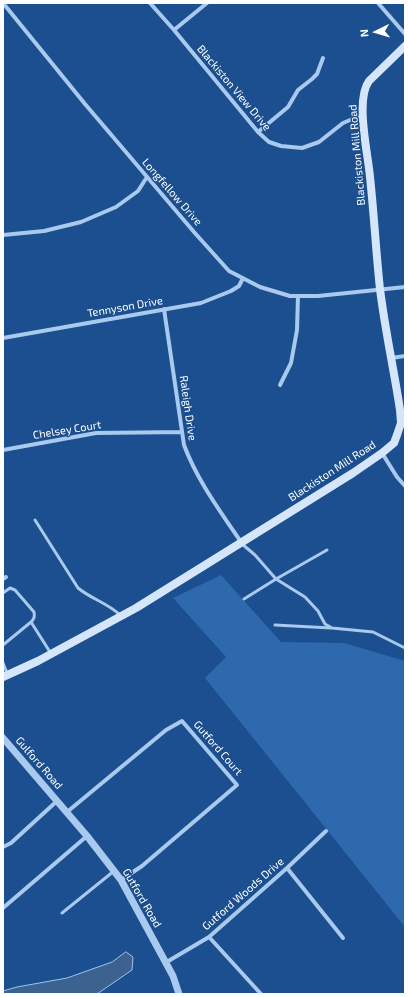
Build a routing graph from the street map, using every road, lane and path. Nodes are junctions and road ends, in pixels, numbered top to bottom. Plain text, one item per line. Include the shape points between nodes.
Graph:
1 (3, 3) edge
2 (150, 3) edge
3 (207, 3) edge
4 (378, 3) edge
5 (174, 30) junction
6 (405, 34) edge
7 (405, 46) edge
8 (323, 58) dead end
9 (363, 114) junction
10 (258, 132) junction
11 (147, 177) junction
12 (3, 234) edge
13 (243, 278) junction
14 (405, 287) edge
15 (380, 290) junction
16 (298, 296) junction
17 (164, 310) junction
18 (3, 338) edge
19 (405, 356) edge
20 (391, 358) junction
21 (280, 385) dead end
22 (182, 432) junction
23 (3, 450) edge
24 (382, 453) junction
25 (405, 486) edge
26 (35, 520) dead end
27 (241, 542) junction
28 (327, 550) dead end
29 (276, 579) junction
30 (3, 593) edge
31 (244, 599) dead end
32 (121, 616) junction
33 (31, 622) junction
34 (275, 625) dead end
35 (332, 628) junction
36 (3, 645) edge
37 (405, 648) edge
38 (51, 654) junction
39 (3, 663) edge
40 (6, 676) edge
41 (3, 738) edge
42 (57, 801) junction
43 (67, 812) junction
44 (326, 831) dead end
45 (87, 836) junction
46 (3, 847) edge
47 (287, 868) junction
48 (114, 871) junction
49 (121, 880) junction
50 (3, 908) edge
51 (62, 913) dead end
52 (209, 937) junction
53 (343, 938) dead end
54 (165, 963) junction
55 (179, 994) edge
56 (261, 994) edge

1 - 11 street, Longfellow Drive
2 - 5 street, Blackiston View Drive
3 - 5 street
4 - 6 street
5 - 10 street, Blackiston View Drive
7 - 9 main road, Blackiston Mill Road via 367,83 363,97
8 - 10 street via 317,74 298,90 288,107
9 - 10 street, Blackiston View Drive via 343,123 319,142 302,148 269,142
9 - 15 main road, Blackiston Mill Road
11 - 12 street via 138,191 116,207 81,222 44,231
11 - 13 street, Longfellow Drive via 229,271
13 - 16 street, Longfellow Drive via 260,287
13 - 17 street, Tennyson Drive via 239,286 201,303
14 - 15 street, Longfellow Drive
15 - 16 street, Longfellow Drive
15 - 20 main road, Blackiston Mill Road
16 - 21 street via 297,330 291,363
17 - 18 street, Tennyson Drive
17 - 22 street, Raleigh Drive
19 - 20 street
20 - 24 main road, Blackiston Mill Road via 401,423 394,443
22 - 23 street, Chelsey Court via 96,433
22 - 27 street, Raleigh Drive via 190,460
24 - 25 street
24 - 27 main road, Blackiston Mill Road
26 - 32 lane via 78,588
27 - 29 lane
27 - 32 main road, Blackiston Mill Road
28 - 29 lane
29 - 31 lane
29 - 35 lane via 305,597 318,611 325,624
30 - 33 lane via 10,588 15,590 34,612 34,619
32 - 38 main road, Blackiston Mill Road
33 - 36 lane
33 - 38 lane
34 - 35 lane
35 - 37 lane via 373,632
38 - 40 main road, Blackiston Mill Road
39 - 40 lane
41 - 42 street, Gulford Road
42 - 43 street, Gutford Road
42 - 46 street via 11,843
43 - 45 street, Gutford Road
43 - 49 street, Gutford Court via 166,730 182,722 237,784 142,866
44 - 47 street, Gutford Woods Drive
45 - 48 street, Gutford Road
45 - 50 street
47 - 52 street, Gutford Woods Drive
47 - 53 street
48 - 49 street, Gutford Road
48 - 51 lane
49 - 54 street, Gutford Road
52 - 54 street, Gutford Woods Drive
52 - 56 street
54 - 55 street, Gutford Road

